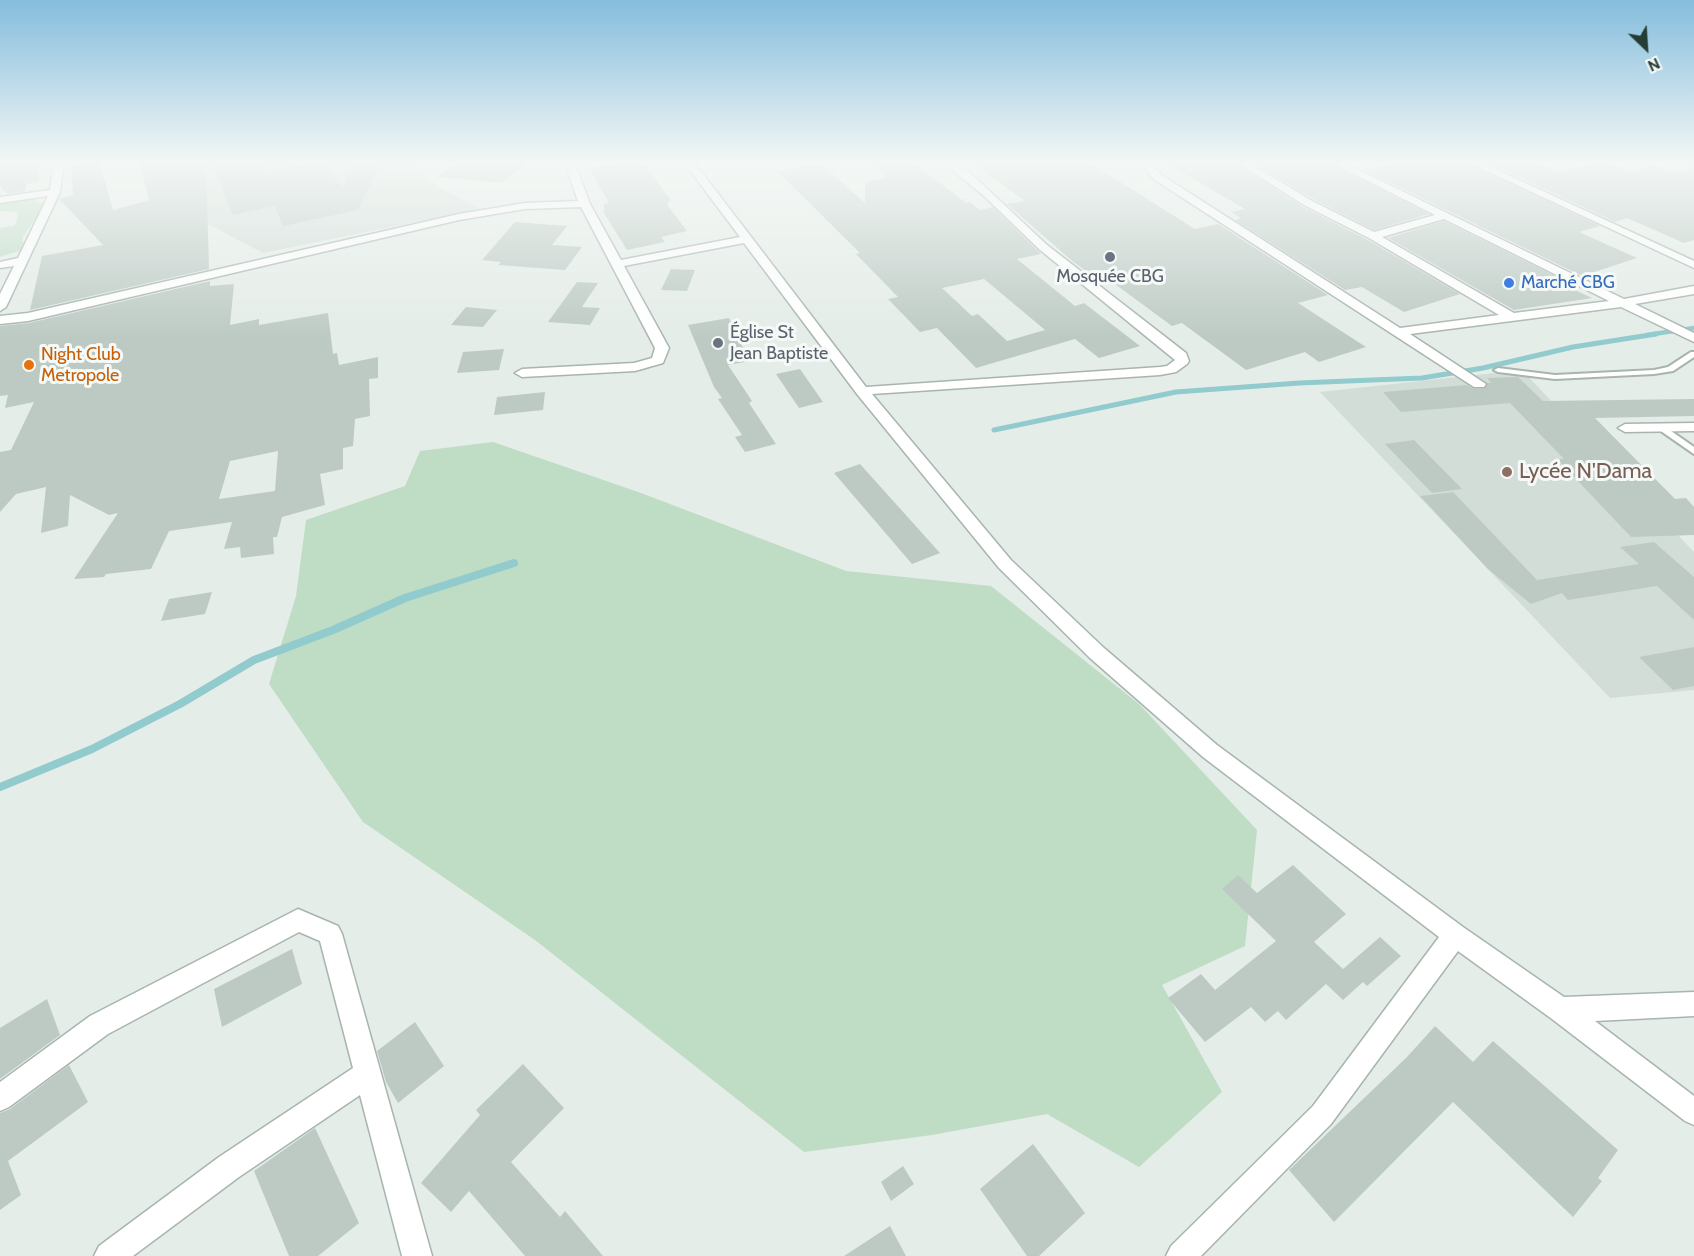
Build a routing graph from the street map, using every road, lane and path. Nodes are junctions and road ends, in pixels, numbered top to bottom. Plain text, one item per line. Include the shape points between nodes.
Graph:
1 (41, 220) edge
2 (448, 220) edge
3 (593, 220) edge
4 (732, 220) edge
5 (1014, 220) edge
6 (1223, 220) edge
7 (1341, 220) edge
8 (1431, 220) edge
9 (1451, 220) edge
10 (1597, 220) edge
11 (1373, 236) junction
12 (747, 239) junction
13 (21, 261) junction
14 (617, 264) junction
15 (0, 265) edge
16 (1694, 265) edge
17 (1694, 290) edge
18 (1627, 305) junction
19 (0, 307) edge
20 (1512, 317) junction
21 (0, 320) edge
22 (1401, 335) junction
23 (1691, 336) edge
24 (1694, 354) edge
25 (1498, 369) dead end
26 (522, 373) dead end
27 (1479, 384) dead end
28 (862, 392) junction
29 (1661, 427) junction
30 (1694, 427) edge
31 (1625, 428) dead end
32 (1694, 451) edge
33 (1455, 935) junction
34 (1694, 1004) edge
35 (1561, 1011) junction
36 (368, 1074) junction
37 (0, 1098) edge
38 (1694, 1112) edge
39 (109, 1256) edge
40 (417, 1256) edge
41 (1181, 1256) edge

1 - 13 street
2 - 21 street via 28,317
3 - 14 street
4 - 12 street
5 - 28 street via 1181,356 1182,361 1160,371
6 - 22 street
7 - 11 street
8 - 11 street
9 - 18 street
10 - 16 street
11 - 20 street
12 - 14 street
12 - 28 street
13 - 15 street
13 - 19 street
14 - 26 street via 662,348 658,360 635,367
17 - 18 street
18 - 20 street
18 - 23 street
20 - 22 street
22 - 27 street
24 - 25 lane via 1670,369 1654,372 1556,377
28 - 33 street via 1005,564 1097,653 1210,751
29 - 30 street
29 - 31 street
29 - 32 lane
33 - 35 street
33 - 41 street via 1323,1115
34 - 35 street
35 - 38 street
36 - 37 street via 330,934 298,920 99,1025
36 - 39 street via 229,1167
36 - 40 street

